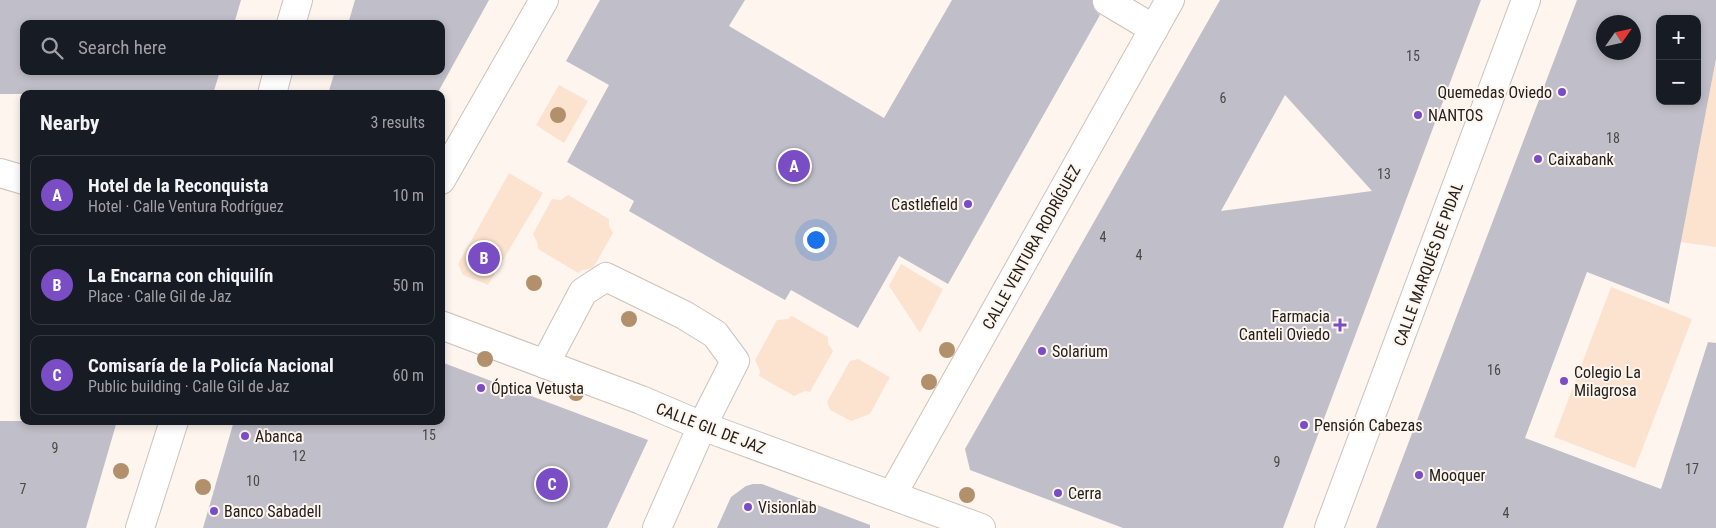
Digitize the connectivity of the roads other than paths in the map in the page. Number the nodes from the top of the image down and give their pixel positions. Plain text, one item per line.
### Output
1 (298, 0) edge
2 (544, 0) edge
3 (1170, 0) edge
4 (1526, 0) edge
5 (1108, 1) edge
6 (292, 20) edge
7 (1154, 29) junction
8 (277, 75) edge
9 (273, 90) edge
10 (0, 173) edge
11 (445, 173) edge
12 (20, 179) edge
13 (445, 326) edge
14 (545, 364) junction
15 (173, 425) edge
16 (702, 426) junction
17 (892, 495) junction
18 (140, 528) edge
19 (657, 528) edge
20 (981, 528) edge
21 (1329, 528) edge

1 - 6 street
2 - 11 street
3 - 7 street, CALLE VENTURA RODRÍGUEZ
4 - 21 street, CALLE MARQUÉS DE PIDAL
5 - 7 street
7 - 17 street, CALLE VENTURA RODRÍGUEZ
8 - 9 street
10 - 12 street
13 - 14 street, CALLE GIL DE JAZ
14 - 16 street, CALLE GIL DE JAZ
14 - 16 street
15 - 18 street
16 - 17 street, CALLE GIL DE JAZ
16 - 19 street
17 - 20 street, CALLE GIL DE JAZ

